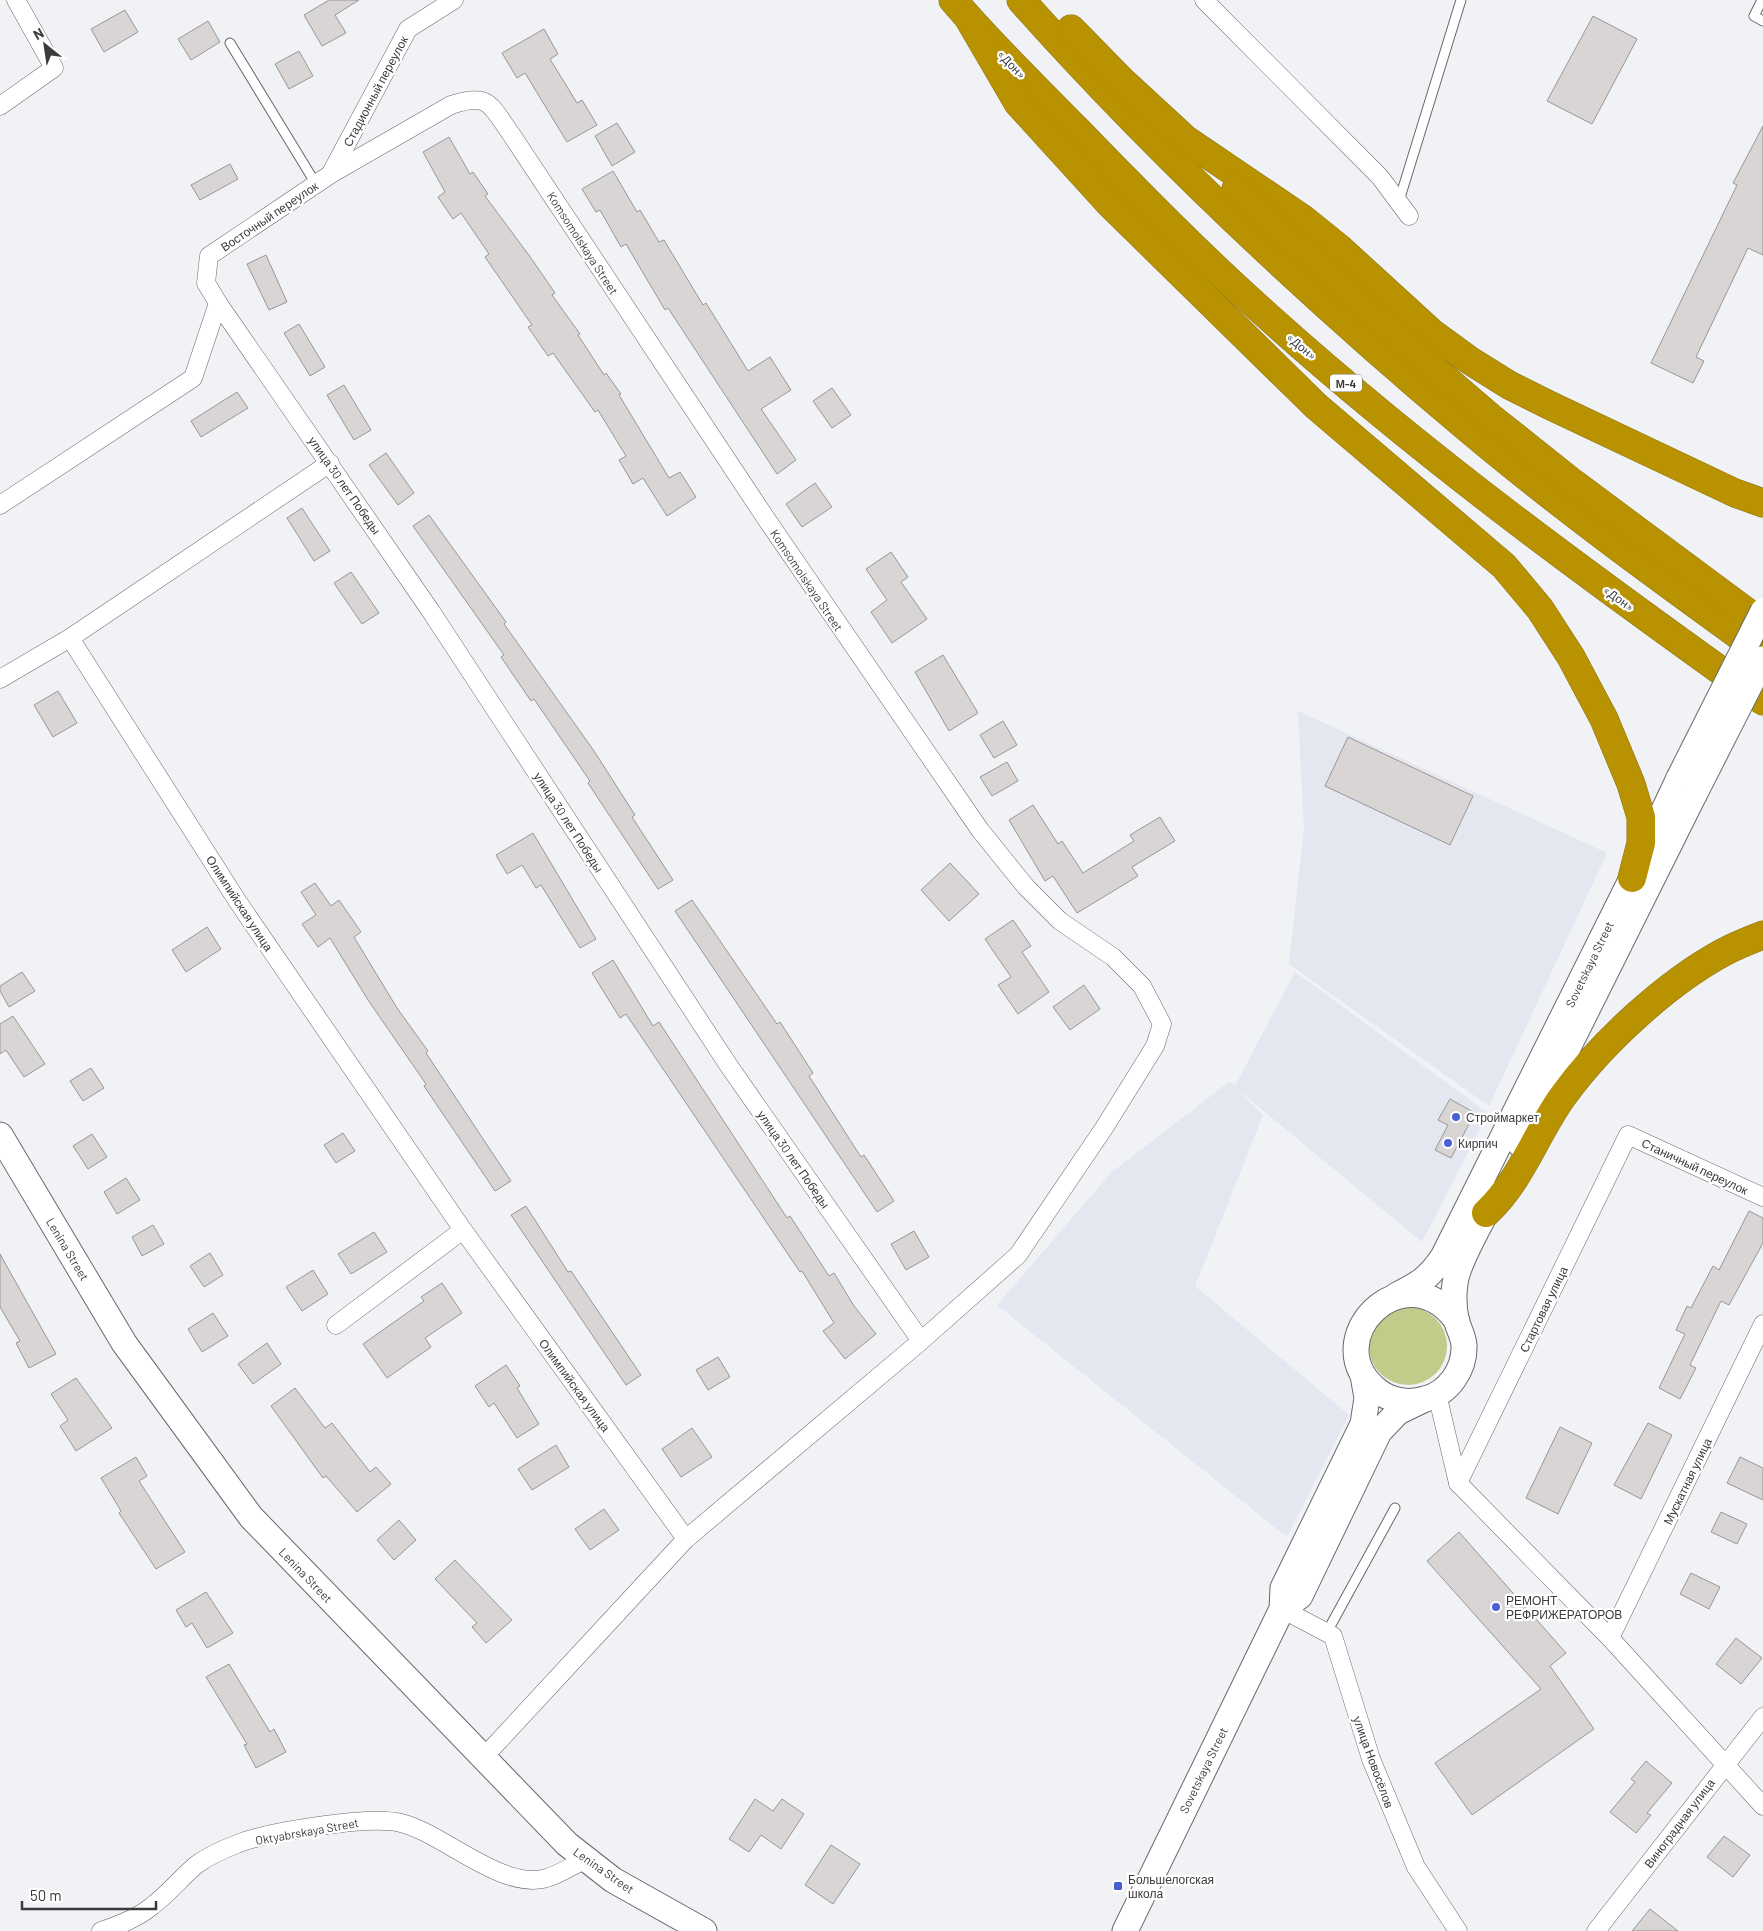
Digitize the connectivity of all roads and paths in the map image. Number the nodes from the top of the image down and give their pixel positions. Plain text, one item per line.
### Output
1 (16, 0) edge
2 (454, 0) edge
3 (1020, 0) edge
4 (1045, 0) edge
5 (1204, 0) edge
6 (1461, 0) edge
7 (1762, 0) edge
8 (961, 10) edge
9 (1763, 22) edge
10 (230, 43) dead end
11 (488, 103) joint
12 (0, 106) edge
13 (1185, 139) junction
14 (331, 174) junction
15 (316, 184) junction
16 (1399, 202) junction
17 (1409, 216) dead end
18 (218, 303) junction
19 (330, 463) junction
20 (1763, 502) edge
21 (0, 505) edge
22 (1763, 612) edge
23 (1763, 624) edge
24 (70, 638) junction
25 (1763, 653) edge
26 (1763, 659) edge
27 (0, 679) edge
28 (1763, 701) edge
29 (1686, 787) junction
30 (1632, 878) junction
31 (1763, 935) edge
32 (0, 1135) edge
33 (1628, 1135) joint
34 (1763, 1197) edge
35 (1486, 1213) junction
36 (464, 1230) junction
37 (1394, 1297) junction
38 (1456, 1321) junction
39 (1763, 1324) edge
40 (336, 1325) dead end
41 (921, 1341) junction
42 (1364, 1375) junction
43 (1431, 1397) junction
44 (1458, 1483) junction
45 (1395, 1508) dead end
46 (686, 1539) junction
47 (1282, 1609) junction
48 (1327, 1632) junction
49 (1610, 1638) junction
50 (1763, 1717) edge
51 (483, 1758) junction
52 (1725, 1763) junction
53 (1763, 1806) edge
54 (584, 1860) junction
55 (101, 1931) edge
56 (704, 1931) edge
57 (1124, 1931) edge
58 (1458, 1931) edge
59 (1596, 1931) edge

1 - 12 street
2 - 14 street, Стадионный переулок
3 - 25 highway
4 - 13 highway
5 - 16 street
6 - 16 lane
7 - 9 lane
8 - 28 highway, «Дон» / М-4
8 - 30 highway
10 - 15 lane
11 - 14 street, Восточный переулок
11 - 41 street, Komsomolskaya Street
13 - 20 highway
13 - 23 highway
14 - 15 street, Восточный переулок
15 - 18 street, Восточный переулок
16 - 17 street
18 - 19 street, улица 30 лет Победы
18 - 21 street
19 - 24 street
19 - 41 street, улица 30 лет Победы
22 - 29 main road, Sovetskaya Street, bridge
24 - 27 street
24 - 36 street, Олимпийская улица
26 - 29 main road, Sovetskaya Street, bridge
29 - 30 main road, Sovetskaya Street
29 - 35 main road, Sovetskaya Street
30 - 37 main road, Sovetskaya Street
31 - 35 highway
32 - 51 main road, Lenina Street
33 - 34 street, Станичный переулок
33 - 44 street, Стартовая улица
35 - 38 main road, Sovetskaya Street
36 - 40 street
36 - 46 street, Олимпийская улица
37 - 38 main road
37 - 42 main road
38 - 43 main road
39 - 49 street, Мускатная улица
41 - 46 street
42 - 43 main road
42 - 47 main road, Sovetskaya Street
43 - 44 street
43 - 47 main road, Sovetskaya Street
44 - 49 street
45 - 48 lane
46 - 51 street
47 - 48 street
47 - 57 main road, Sovetskaya Street
48 - 58 street, улица Новосёлов
49 - 52 street
50 - 52 street, Виноградная улица
51 - 54 main road, Lenina Street
52 - 53 street
52 - 59 street, Виноградная улица
54 - 55 street, Oktyabrskaya Street
54 - 56 main road, Lenina Street

